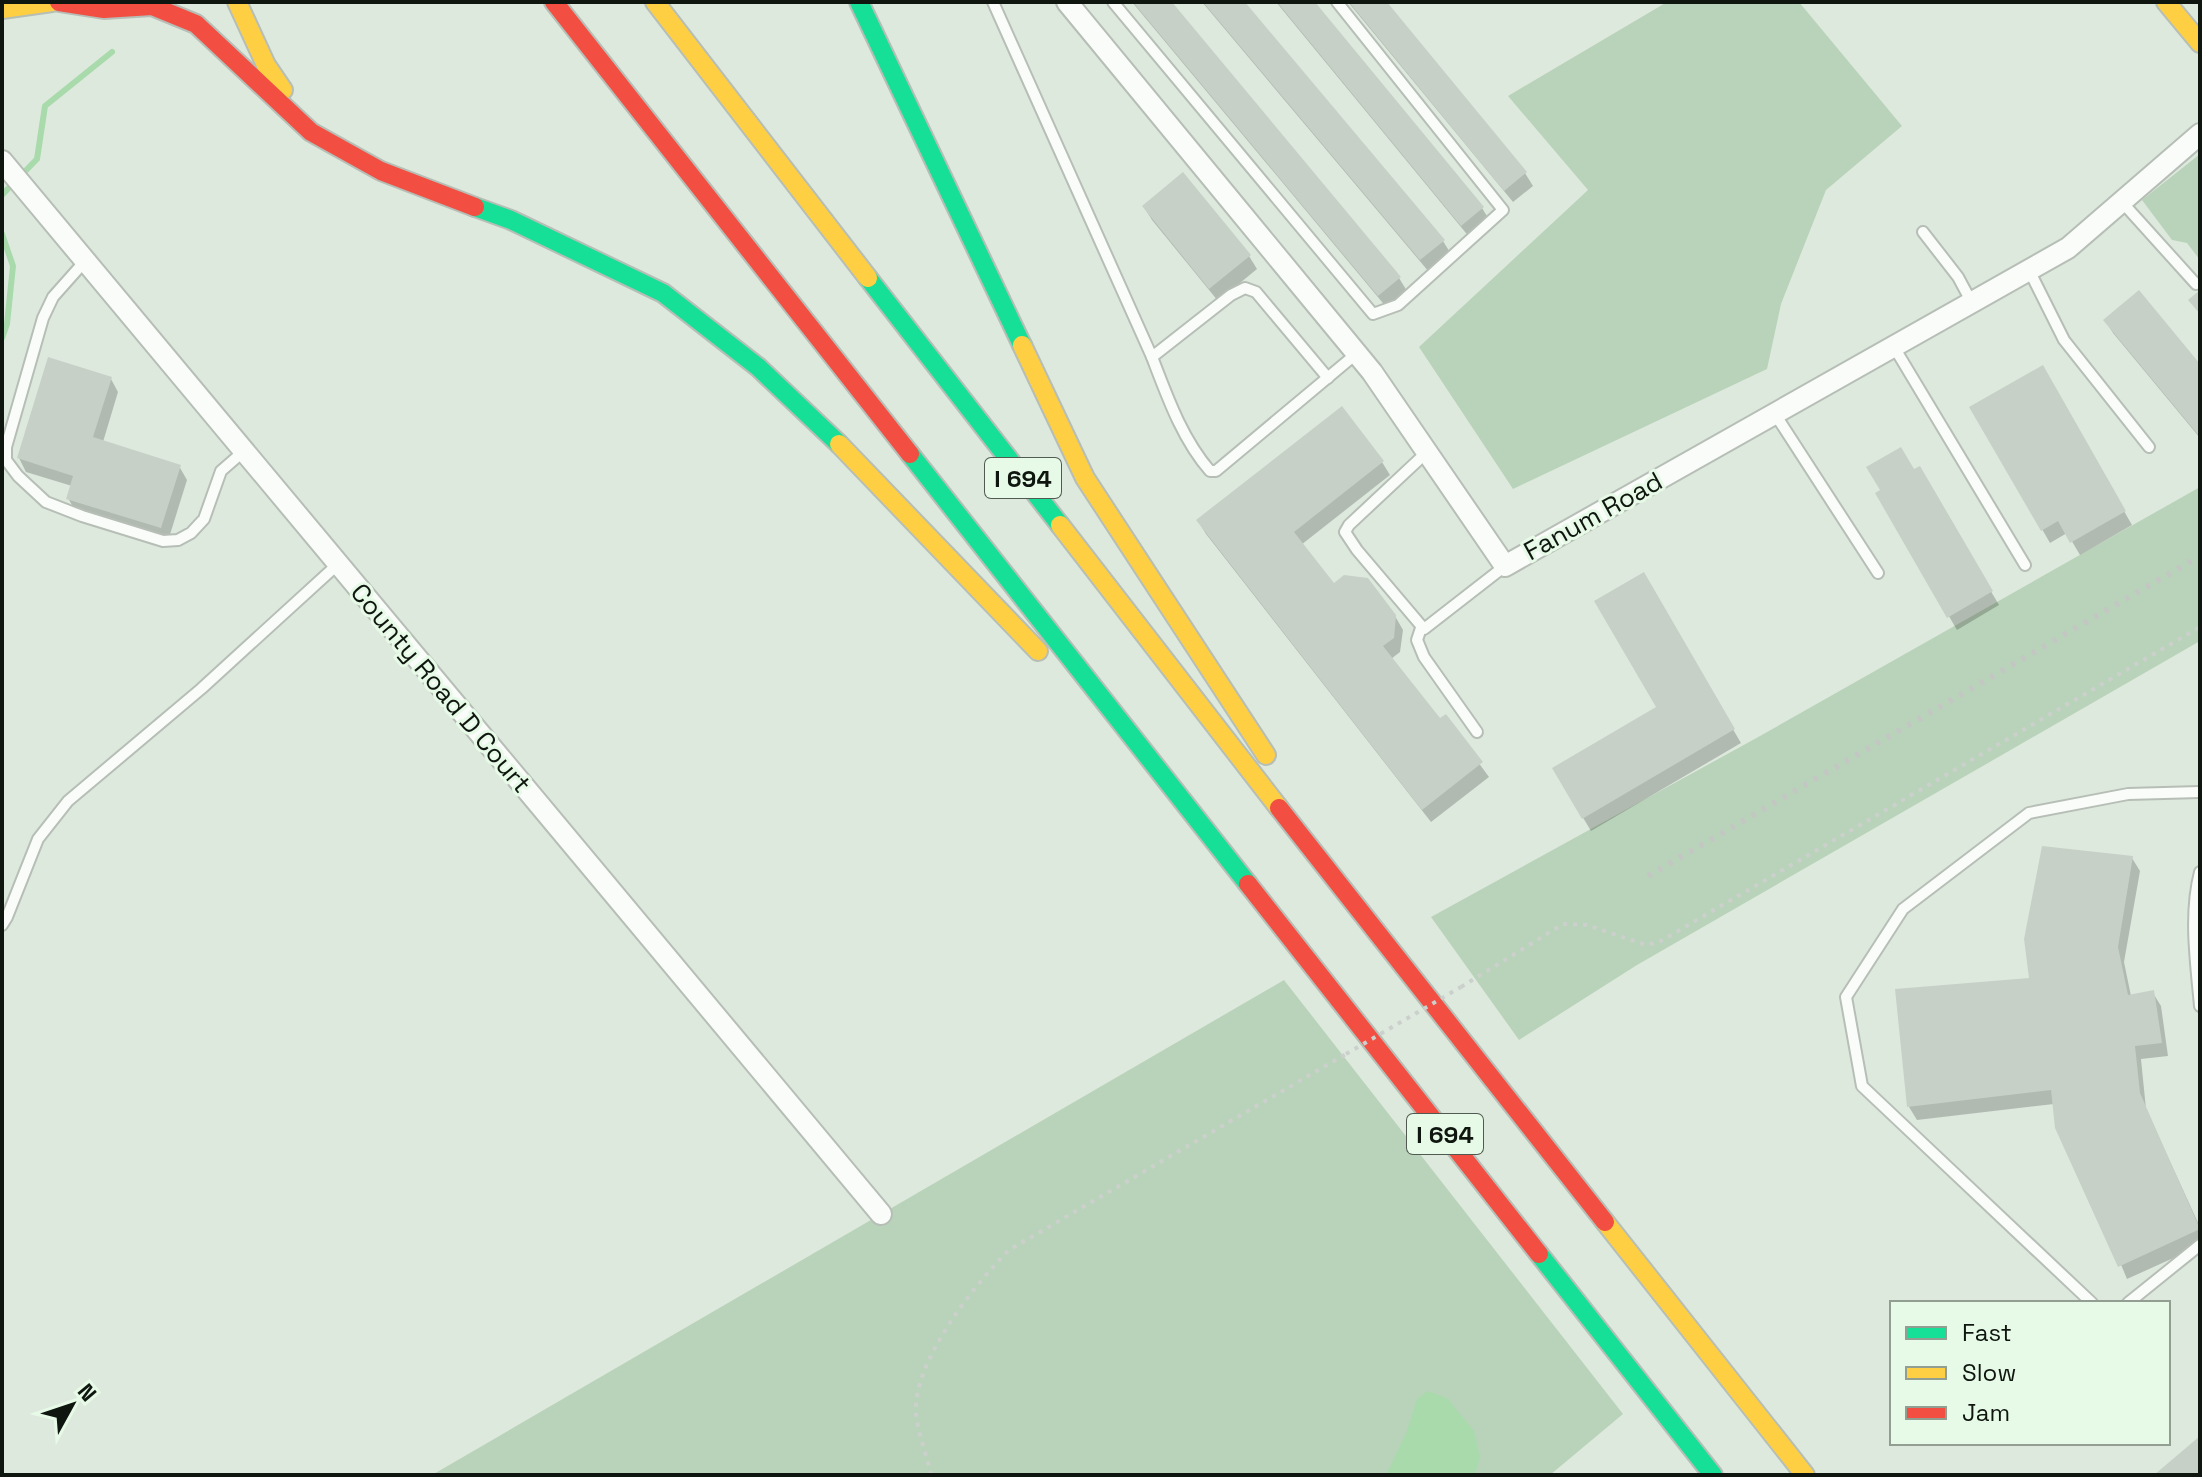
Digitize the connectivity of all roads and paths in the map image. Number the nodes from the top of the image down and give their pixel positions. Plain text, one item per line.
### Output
1 (52, 2) edge
2 (59, 2) edge
3 (237, 2) edge
4 (554, 2) edge
5 (655, 2) edge
6 (859, 2) edge
7 (993, 2) edge
8 (1067, 2) edge
9 (1113, 2) edge
10 (1337, 2) edge
11 (2166, 2) edge
12 (2, 9) edge
13 (2200, 43) edge
14 (311, 132) junction
15 (2200, 134) edge
16 (2, 161) edge
17 (2122, 202) junction
18 (1923, 232) dead end
19 (85, 261) junction
20 (2029, 270) junction
21 (2196, 284) dead end
22 (1972, 303) junction
23 (1894, 347) junction
24 (1356, 354) junction
25 (1152, 357) junction
26 (1328, 378) junction
27 (1775, 414) junction
28 (2149, 447) dead end
29 (244, 451) junction
30 (1427, 452) junction
31 (338, 564) junction
32 (2025, 565) dead end
33 (1505, 566) junction
34 (1878, 573) dead end
35 (2200, 627) edge
36 (1421, 628) junction
37 (1477, 732) dead end
38 (2200, 792) edge
39 (1177, 793) junction
40 (2200, 872) edge
41 (2, 925) edge
42 (1392, 954) junction
43 (2200, 1006) edge
44 (881, 1214) dead end
45 (2200, 1245) edge
46 (2090, 1301) edge
47 (2130, 1301) edge
48 (931, 1475) edge
49 (1713, 1475) edge
50 (1805, 1475) edge

1 - 12 main road
2 - 14 main road
3 - 14 main road
4 - 39 main road, I 694
5 - 42 main road, I 694
6 - 42 main road
7 - 25 lane
8 - 24 street, Fanum Road
9 - 10 lane
11 - 13 main road
14 - 39 main road
15 - 17 street, Fanum Road
16 - 19 street, County Road D Court
17 - 20 street, Fanum Road
17 - 21 lane
18 - 22 lane
19 - 29 street, County Road D Court
19 - 29 lane
20 - 22 street, Fanum Road
20 - 28 lane
22 - 23 street, Fanum Road
23 - 27 street, Fanum Road
23 - 32 lane
24 - 26 lane
24 - 30 street, Fanum Road
25 - 26 lane
25 - 26 lane
27 - 33 street, Fanum Road
27 - 34 lane
29 - 31 street, County Road D Court
30 - 33 street, Fanum Road
30 - 36 lane
31 - 41 lane
31 - 44 street, County Road D Court
33 - 36 lane
35 - 48 path, bridge
36 - 37 lane
38 - 46 lane
39 - 49 main road, I 694
40 - 43 lane
42 - 50 main road, I 694
45 - 47 lane

